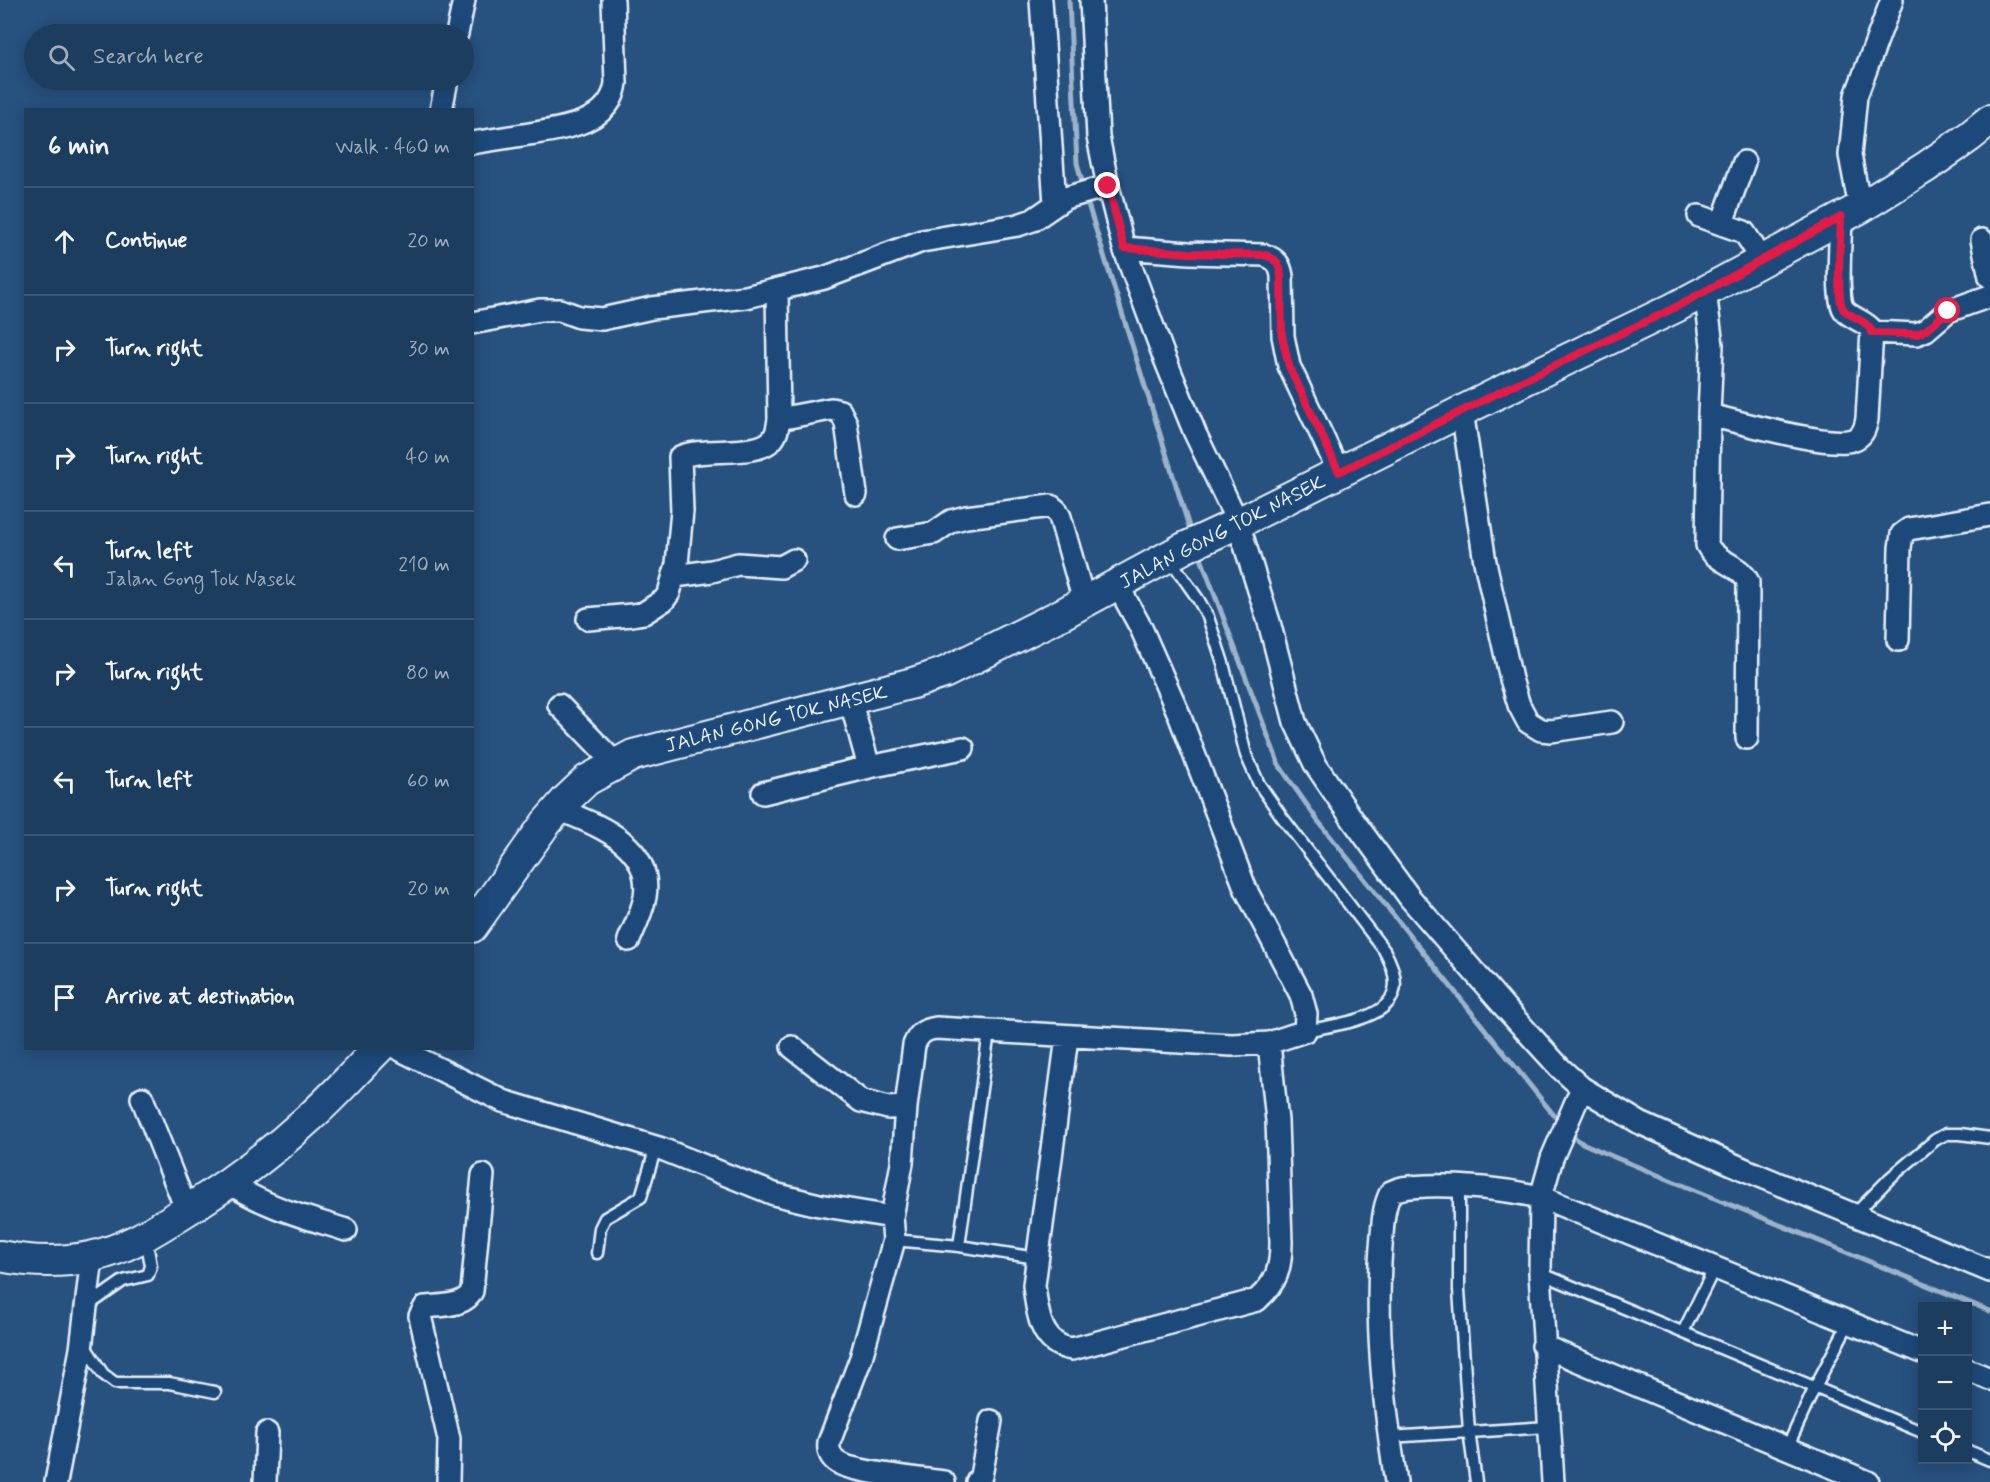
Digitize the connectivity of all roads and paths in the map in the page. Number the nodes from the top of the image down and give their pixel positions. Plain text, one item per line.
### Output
1 (464, 0) edge
2 (613, 0) edge
3 (1041, 0) edge
4 (1091, 0) edge
5 (1892, 0) edge
6 (459, 24) edge
7 (445, 90) edge
8 (441, 108) edge
9 (1990, 120) edge
10 (474, 143) edge
11 (1744, 162) dead end
12 (1105, 187) junction
13 (1060, 201) junction
14 (1850, 213) junction
15 (1698, 216) dead end
16 (1722, 223) junction
17 (1982, 240) dead end
18 (1124, 248) junction
19 (1763, 261) junction
20 (1990, 277) edge
21 (777, 290) junction
22 (1705, 291) junction
23 (1990, 296) edge
24 (474, 323) edge
25 (1872, 333) junction
26 (1462, 411) junction
27 (1709, 415) junction
28 (779, 418) junction
29 (1339, 472) junction
30 (856, 494) dead end
31 (1990, 515) edge
32 (1233, 525) junction
33 (897, 538) dead end
34 (1176, 552) junction
35 (794, 560) dead end
36 (675, 576) junction
37 (1117, 584) junction
38 (1084, 601) junction
39 (588, 619) dead end
40 (1898, 640) dead end
41 (850, 699) junction
42 (559, 705) dead end
43 (1612, 722) dead end
44 (1747, 738) dead end
45 (963, 748) dead end
46 (615, 763) junction
47 (868, 767) junction
48 (763, 793) dead end
49 (558, 809) junction
50 (474, 924) edge
51 (629, 940) dead end
52 (1305, 1031) junction
53 (989, 1032) junction
54 (1067, 1037) junction
55 (1269, 1043) junction
56 (792, 1047) dead end
57 (377, 1050) edge
58 (401, 1050) edge
59 (1579, 1095) junction
60 (142, 1098) dead end
61 (906, 1107) junction
62 (1990, 1138) edge
63 (656, 1147) junction
64 (483, 1175) dead end
65 (228, 1182) junction
66 (1459, 1186) junction
67 (1541, 1197) junction
68 (187, 1211) junction
69 (1854, 1215) junction
70 (892, 1217) junction
71 (346, 1230) dead end
72 (146, 1237) junction
73 (894, 1240) junction
74 (959, 1246) junction
75 (597, 1252) dead end
76 (0, 1256) edge
77 (92, 1257) junction
78 (1037, 1258) junction
79 (1714, 1267) junction
80 (1990, 1271) edge
81 (1540, 1273) junction
82 (86, 1307) junction
83 (1849, 1322) junction
84 (1683, 1332) junction
85 (82, 1340) junction
86 (1543, 1346) junction
87 (1918, 1350) edge
88 (1972, 1372) edge
89 (1990, 1379) edge
90 (1815, 1387) junction
91 (215, 1392) dead end
92 (991, 1421) dead end
93 (1548, 1427) junction
94 (1918, 1430) edge
95 (1469, 1431) junction
96 (267, 1433) dead end
97 (1389, 1437) junction
98 (1787, 1448) junction
99 (1972, 1453) edge
100 (1990, 1460) edge
101 (56, 1482) edge
102 (266, 1482) edge
103 (448, 1482) edge
104 (944, 1482) edge
105 (977, 1482) edge
106 (1396, 1482) edge
107 (1476, 1482) edge
108 (1553, 1482) edge
109 (1868, 1482) edge

1 - 6 street
2 - 10 street
3 - 13 street
4 - 12 street
5 - 14 street
7 - 8 street
9 - 14 main road, JALAN GONG TOK NASEK
11 - 16 street
12 - 13 street
12 - 18 street
13 - 21 street
14 - 19 main road, JALAN GONG TOK NASEK
14 - 25 street
15 - 16 street
16 - 19 street
17 - 20 street
18 - 29 street
18 - 32 street
19 - 22 main road, JALAN GONG TOK NASEK
21 - 24 street
21 - 28 street
22 - 26 main road, JALAN GONG TOK NASEK
22 - 27 street
23 - 25 street
25 - 27 street
26 - 29 main road, JALAN GONG TOK NASEK
26 - 43 street
27 - 44 street
28 - 30 street
28 - 36 street
29 - 32 main road, JALAN GONG TOK NASEK
31 - 40 street
32 - 34 main road, JALAN GONG TOK NASEK
32 - 59 street
33 - 38 street
34 - 37 main road, JALAN GONG TOK NASEK
34 - 52 lane
35 - 36 street
36 - 39 street
37 - 38 main road, JALAN GONG TOK NASEK
37 - 52 street
38 - 41 main road, JALAN GONG TOK NASEK
41 - 46 main road, JALAN GONG TOK NASEK
41 - 47 street
42 - 46 street
45 - 47 street
46 - 49 main road, JALAN GONG TOK NASEK
47 - 48 street
49 - 50 main road, JALAN GONG TOK NASEK
49 - 51 street
52 - 55 street
53 - 54 street
53 - 61 street
53 - 74 lane
54 - 55 street
54 - 78 street
55 - 78 street
56 - 61 street
57 - 65 main road
58 - 63 street
59 - 67 street
59 - 69 street
60 - 68 street
61 - 70 street
62 - 69 lane
63 - 70 street
63 - 75 lane
64 - 103 street
65 - 68 main road
65 - 71 street
66 - 67 street
66 - 95 lane
66 - 97 street
67 - 79 street
67 - 81 street
68 - 72 main road
69 - 80 street
70 - 73 street
72 - 77 main road
72 - 82 lane
73 - 74 lane
73 - 104 street
74 - 78 lane
76 - 77 main road
77 - 82 street
79 - 83 street
79 - 84 lane
81 - 84 lane
81 - 86 street
82 - 85 street
83 - 87 street
83 - 90 lane
84 - 90 lane
85 - 91 lane
85 - 101 street
86 - 93 street
86 - 98 street
88 - 89 street
90 - 94 lane
90 - 98 lane
92 - 105 street
93 - 95 lane
93 - 108 street
95 - 97 lane
95 - 107 lane
96 - 102 street
97 - 106 street
98 - 109 street
99 - 100 lane

